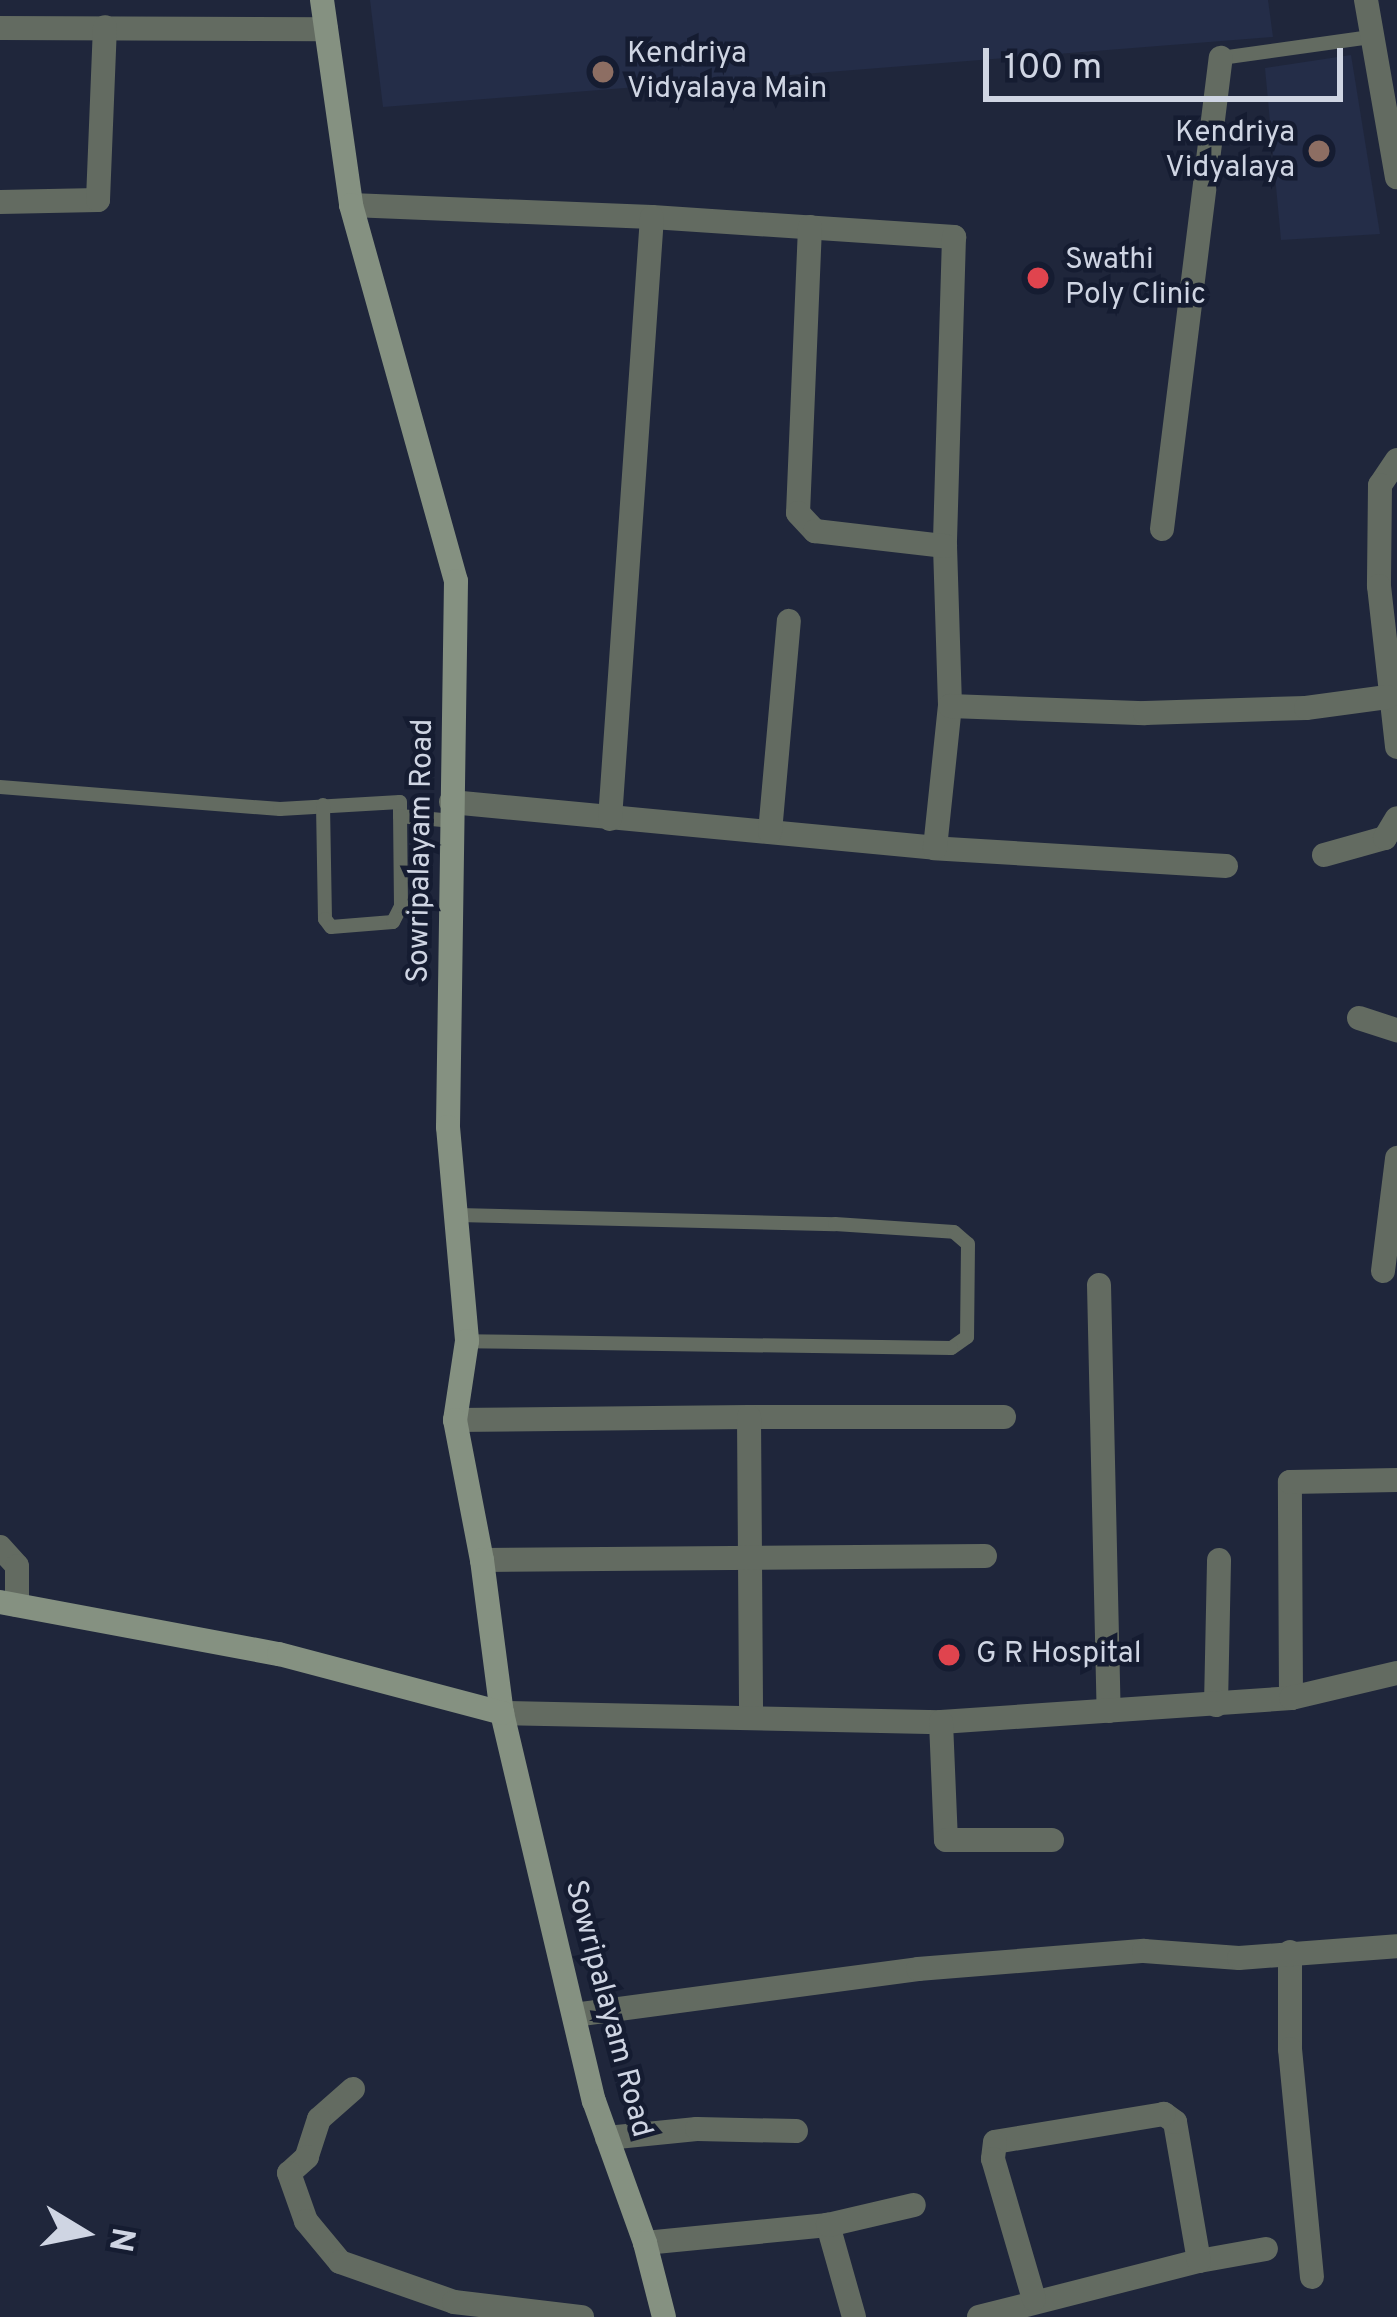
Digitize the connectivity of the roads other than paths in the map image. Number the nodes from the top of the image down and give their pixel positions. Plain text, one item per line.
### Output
1 (322, 0) edge
2 (1366, 0) edge
3 (105, 26) junction
4 (0, 28) edge
5 (326, 29) junction
6 (1397, 32) edge
7 (1371, 37) junction
8 (1220, 58) joint
9 (1397, 177) edge
10 (0, 202) edge
11 (351, 205) junction
12 (652, 217) junction
13 (810, 227) junction
14 (1397, 460) edge
15 (1162, 529) dead end
16 (946, 546) junction
17 (789, 621) dead end
18 (1387, 697) junction
19 (950, 706) junction
20 (1397, 747) edge
21 (0, 787) edge
22 (323, 805) junction
23 (452, 811) junction
24 (400, 816) junction
25 (1397, 818) edge
26 (610, 820) junction
27 (770, 832) junction
28 (935, 848) junction
29 (1324, 855) dead end
30 (1226, 866) dead end
31 (1359, 1018) dead end
32 (1397, 1030) edge
33 (1397, 1158) edge
34 (458, 1215) junction
35 (1383, 1271) dead end
36 (1099, 1285) dead end
37 (466, 1342) junction
38 (748, 1417) junction
39 (1004, 1418) dead end
40 (455, 1420) junction
41 (1397, 1480) edge
42 (0, 1547) edge
43 (985, 1556) dead end
44 (750, 1557) junction
45 (482, 1560) junction
46 (1219, 1560) dead end
47 (9, 1604) edge
48 (1397, 1672) edge
49 (1292, 1698) junction
50 (1216, 1705) junction
51 (1108, 1711) junction
52 (502, 1713) junction
53 (751, 1714) junction
54 (941, 1722) junction
55 (1052, 1840) dead end
56 (1397, 1946) edge
57 (1290, 1952) junction
58 (574, 2015) junction
59 (353, 2089) dead end
60 (796, 2131) dead end
61 (607, 2138) junction
62 (914, 2205) dead end
63 (828, 2224) junction
64 (645, 2243) junction
65 (1267, 2248) dead end
66 (1199, 2261) junction
67 (1312, 2277) dead end
68 (1034, 2299) junction
69 (582, 2317) edge
70 (664, 2317) edge
71 (854, 2317) edge
72 (979, 2317) edge

1 - 5 street, Sowripalayam Road
2 - 7 street
3 - 4 street
3 - 5 street
3 - 10 street
5 - 11 street, Sowripalayam Road
6 - 7 street
7 - 8 lane
7 - 9 street
8 - 15 street
11 - 12 street
11 - 23 street, Sowripalayam Road
12 - 13 street
12 - 26 street
13 - 16 street
13 - 16 street
14 - 18 street
16 - 19 street
17 - 27 street
18 - 19 street
18 - 20 street
19 - 28 street
21 - 22 lane
22 - 24 lane
22 - 24 lane
23 - 24 lane
23 - 26 street
23 - 34 street, Sowripalayam Road
25 - 29 street
26 - 27 street
27 - 28 street
28 - 30 street
31 - 32 street
33 - 35 street
34 - 37 street, Sowripalayam Road
34 - 37 lane
36 - 51 street
37 - 40 street, Sowripalayam Road
38 - 39 street
38 - 40 street
38 - 44 street
40 - 45 street, Sowripalayam Road
41 - 49 street
42 - 47 street
43 - 44 street
44 - 45 street
44 - 53 street
45 - 52 street, Sowripalayam Road
46 - 50 street
47 - 52 street
48 - 49 street
49 - 50 street
50 - 51 street
51 - 54 street
52 - 53 street
52 - 58 street, Sowripalayam Road
53 - 54 street
54 - 55 street
56 - 57 street
57 - 58 street
57 - 67 street
58 - 61 street, Sowripalayam Road
59 - 69 street
60 - 61 street
61 - 64 street, Sowripalayam Road
62 - 63 street
63 - 64 street
63 - 71 street
64 - 70 street, Sowripalayam Road
65 - 66 street
66 - 68 street
66 - 68 street
68 - 72 street

